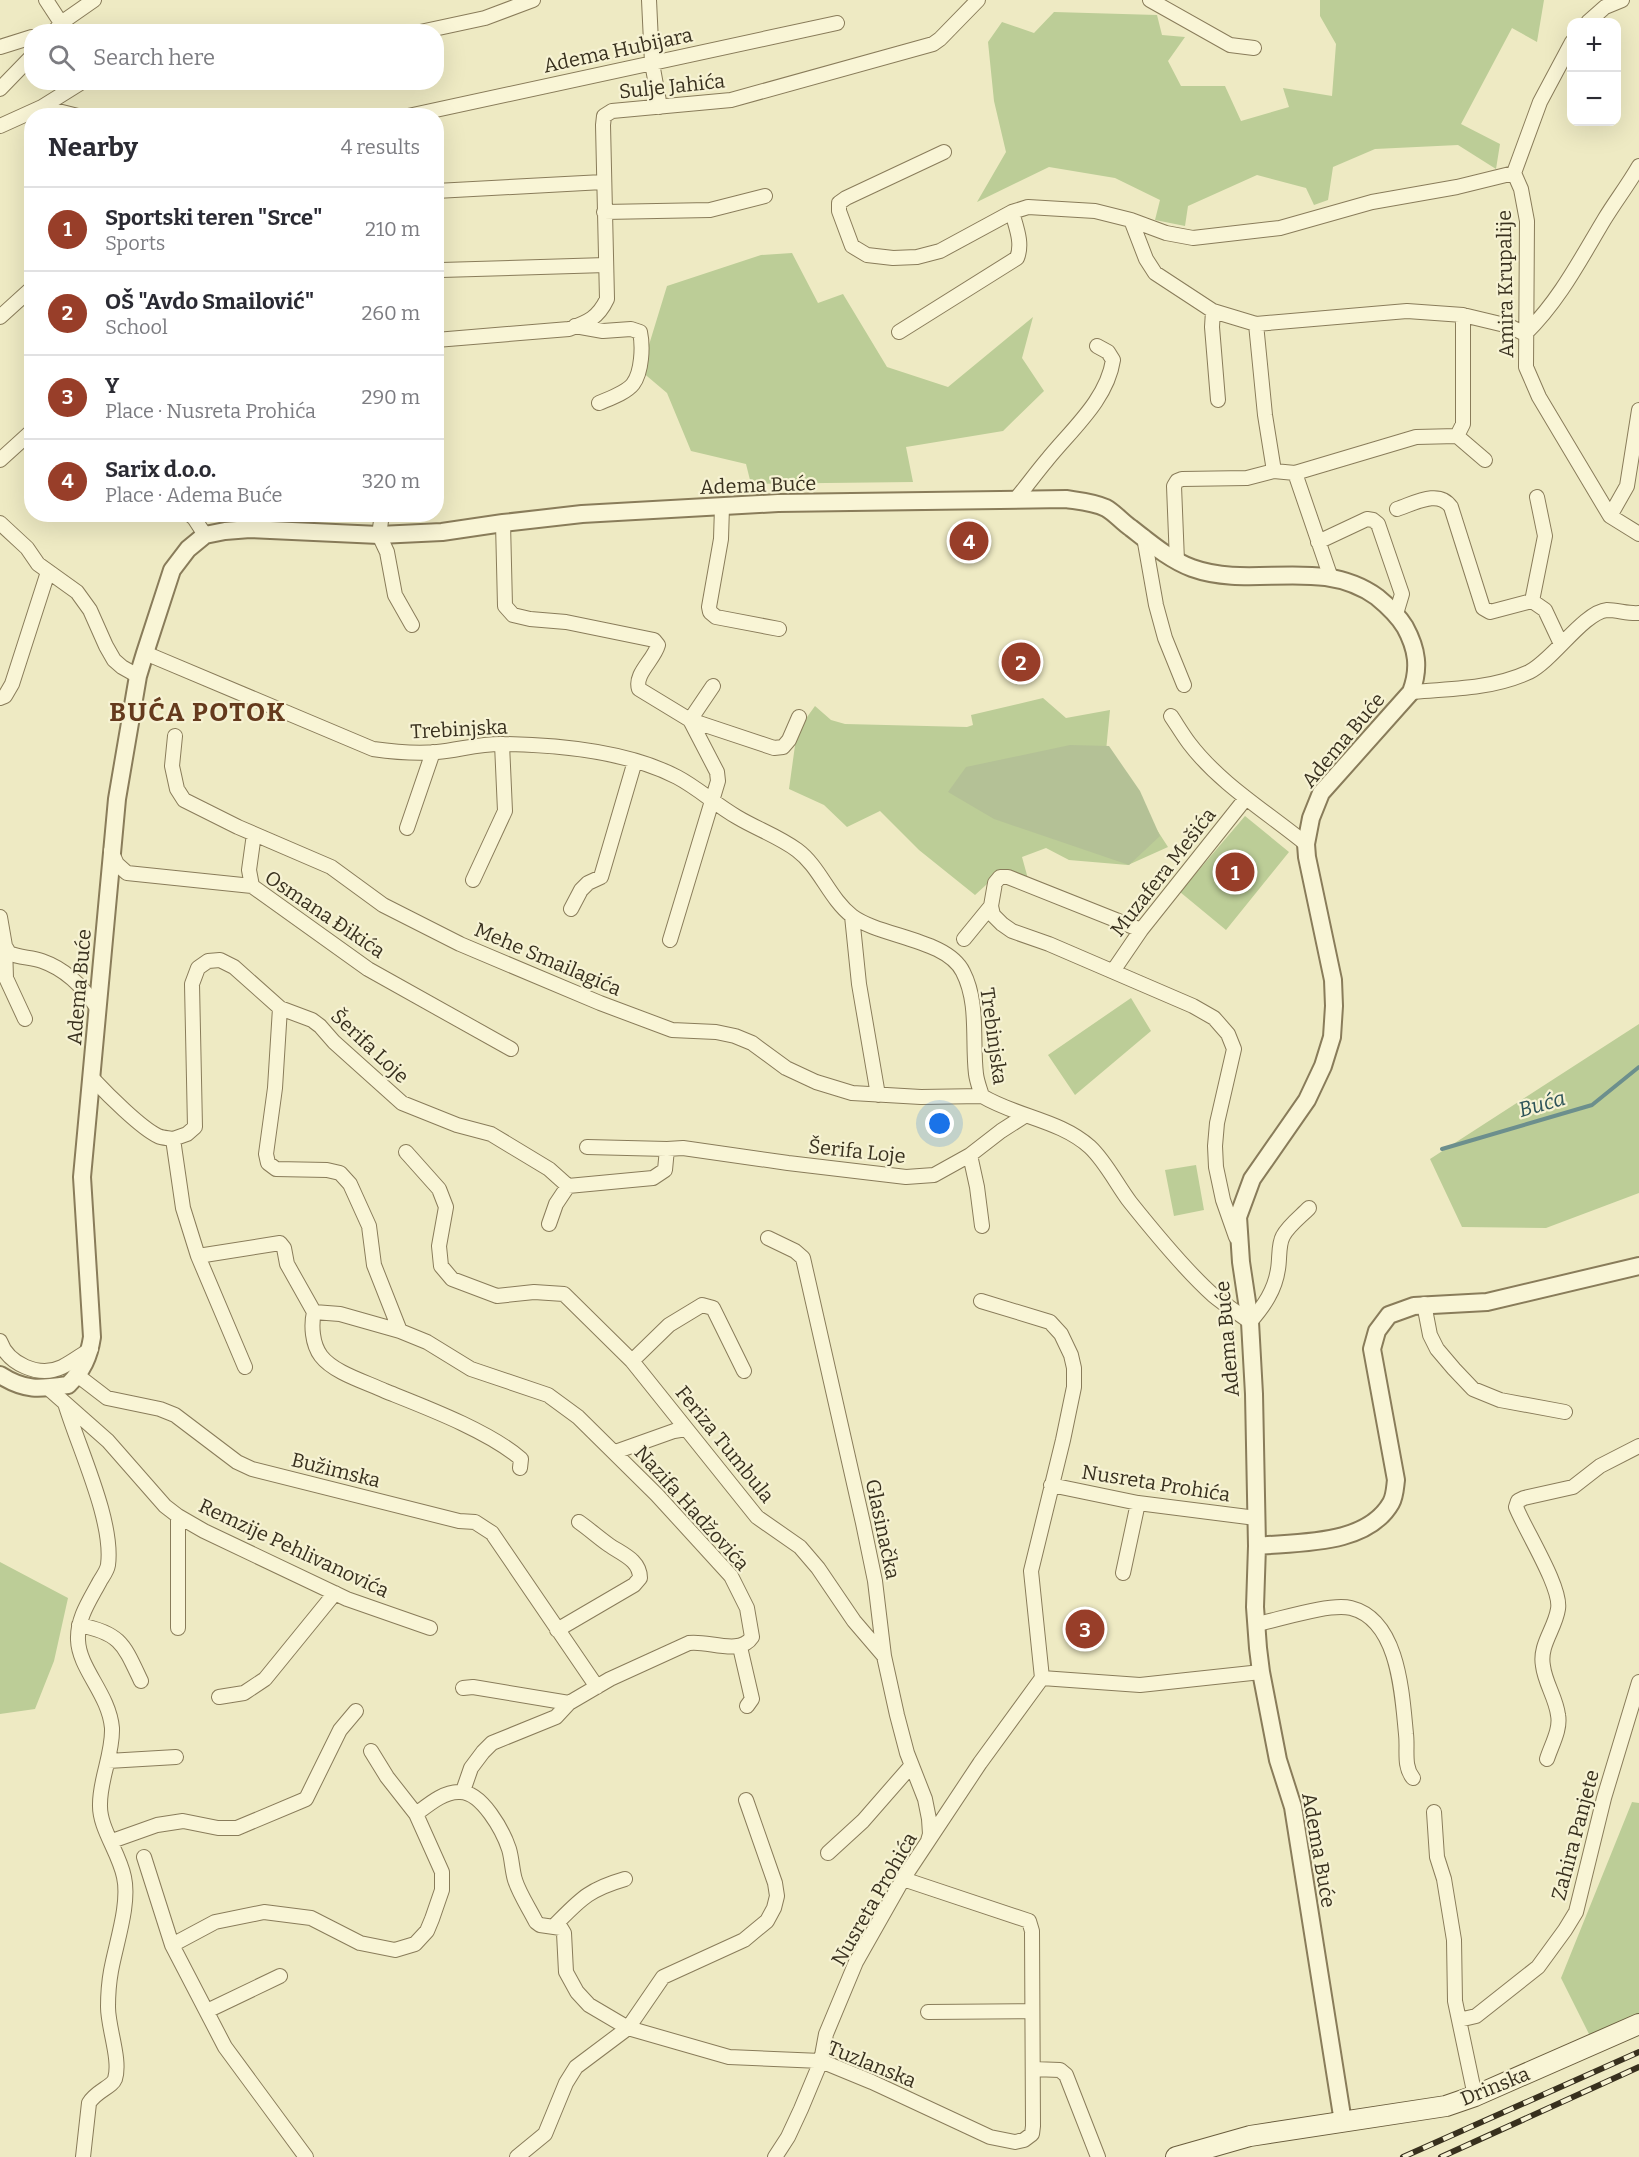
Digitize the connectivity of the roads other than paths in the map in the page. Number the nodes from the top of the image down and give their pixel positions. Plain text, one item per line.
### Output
1 (46, 0) edge
2 (94, 0) edge
3 (533, 0) edge
4 (649, 0) edge
5 (978, 0) edge
6 (1150, 0) edge
7 (1622, 0) edge
8 (1593, 18) edge
9 (837, 23) dead end
10 (53, 24) edge
11 (62, 24) edge
12 (444, 27) edge
13 (24, 39) edge
14 (1, 46) edge
15 (1254, 48) dead end
16 (1567, 51) edge
17 (652, 63) junction
18 (24, 64) edge
19 (0, 89) edge
20 (69, 90) edge
21 (42, 107) joint
22 (660, 107) junction
23 (46, 108) edge
24 (444, 108) edge
25 (24, 115) edge
26 (0, 126) edge
27 (944, 153) dead end
28 (1639, 166) edge
29 (1514, 173) junction
30 (603, 182) junction
31 (444, 191) edge
32 (765, 196) dead end
33 (604, 212) junction
34 (1012, 212) junction
35 (1131, 220) junction
36 (606, 265) junction
37 (444, 270) edge
38 (24, 295) edge
39 (1213, 311) junction
40 (1462, 315) junction
41 (0, 317) edge
42 (1256, 324) junction
43 (575, 326) junction
44 (899, 332) dead end
45 (1525, 334) junction
46 (444, 338) edge
47 (1098, 346) dead end
48 (1218, 400) dead end
49 (599, 403) dead end
50 (1639, 410) edge
51 (1457, 436) junction
52 (24, 438) edge
53 (0, 460) edge
54 (1485, 460) dead end
55 (1274, 471) junction
56 (1295, 473) junction
57 (1537, 497) dead end
58 (1015, 500) junction
59 (722, 507) junction
60 (1397, 508) dead end
61 (1610, 516) junction
62 (197, 522) edge
63 (381, 522) edge
64 (503, 523) junction
65 (0, 524) edge
66 (1639, 534) edge
67 (205, 535) junction
68 (379, 535) junction
69 (1144, 537) junction
70 (1318, 542) junction
71 (1177, 561) junction
72 (48, 572) junction
73 (1331, 578) junction
74 (1532, 601) junction
75 (1639, 613) edge
76 (1396, 614) junction
77 (412, 624) dead end
78 (778, 629) dead end
79 (1561, 644) junction
80 (145, 653) junction
81 (138, 676) junction
82 (1185, 685) dead end
83 (713, 686) dead end
84 (1411, 692) junction
85 (0, 698) edge
86 (1171, 716) dead end
87 (799, 717) dead end
88 (690, 720) junction
89 (175, 736) dead end
90 (502, 744) junction
91 (433, 752) junction
92 (635, 761) junction
93 (1246, 798) junction
94 (711, 800) junction
95 (407, 828) dead end
96 (254, 834) junction
97 (1306, 844) junction
98 (111, 851) junction
99 (473, 880) dead end
100 (252, 886) junction
101 (991, 906) junction
102 (571, 909) dead end
103 (852, 916) junction
104 (0, 917) edge
105 (1141, 930) junction
106 (964, 939) dead end
107 (670, 940) dead end
108 (4, 946) junction
109 (1113, 971) junction
110 (97, 1008) junction
111 (280, 1008) junction
112 (26, 1019) dead end
113 (512, 1049) dead end
114 (93, 1079) junction
115 (878, 1095) junction
116 (982, 1096) junction
117 (1026, 1116) junction
118 (173, 1139) junction
119 (587, 1147) dead end
120 (667, 1149) junction
121 (406, 1152) dead end
122 (970, 1155) junction
123 (568, 1186) junction
124 (1309, 1209) dead end
125 (549, 1224) dead end
126 (982, 1226) dead end
127 (768, 1238) dead end
128 (1240, 1250) junction
129 (198, 1256) junction
130 (1639, 1266) edge
131 (981, 1301) dead end
132 (1424, 1304) junction
133 (314, 1312) junction
134 (1250, 1322) junction
135 (400, 1331) junction
136 (0, 1341) edge
137 (90, 1349) junction
138 (632, 1361) junction
139 (244, 1367) dead end
140 (744, 1371) dead end
141 (0, 1375) edge
142 (77, 1375) junction
143 (48, 1388) junction
144 (65, 1403) junction
145 (1564, 1412) dead end
146 (686, 1429) junction
147 (1639, 1446) edge
148 (615, 1452) junction
149 (520, 1468) dead end
150 (1051, 1485) junction
151 (1138, 1503) junction
152 (178, 1516) junction
153 (1256, 1518) junction
154 (579, 1522) dead end
155 (1257, 1546) junction
156 (1123, 1573) dead end
157 (335, 1593) junction
158 (1257, 1624) junction
159 (79, 1625) junction
160 (178, 1628) dead end
161 (430, 1628) dead end
162 (557, 1630) junction
163 (740, 1647) junction
164 (884, 1656) junction
165 (1260, 1672) junction
166 (1042, 1678) junction
167 (141, 1681) dead end
168 (1639, 1682) edge
169 (597, 1687) junction
170 (463, 1688) dead end
171 (219, 1697) dead end
172 (569, 1703) junction
173 (747, 1706) dead end
174 (356, 1711) dead end
175 (371, 1750) dead end
176 (176, 1757) dead end
177 (1547, 1759) dead end
178 (108, 1761) junction
179 (911, 1766) junction
180 (1413, 1778) dead end
181 (463, 1791) junction
182 (746, 1800) dead end
183 (1434, 1812) dead end
184 (416, 1814) junction
185 (112, 1842) junction
186 (927, 1846) junction
187 (828, 1852) dead end
188 (144, 1857) dead end
189 (625, 1879) dead end
190 (903, 1879) junction
191 (553, 1927) junction
192 (172, 1945) junction
193 (280, 1976) dead end
194 (207, 2011) junction
195 (1032, 2011) junction
196 (928, 2012) dead end
197 (1459, 2020) junction
198 (1639, 2024) edge
199 (627, 2028) junction
200 (821, 2061) junction
201 (1033, 2069) junction
202 (1475, 2096) junction
203 (1343, 2122) junction
204 (83, 2157) edge
205 (306, 2157) edge
206 (516, 2157) edge
207 (775, 2157) edge
208 (1098, 2157) edge
209 (1176, 2157) edge

1 - 10 street
2 - 11 street
3 - 12 street
4 - 17 street
5 - 22 street, Sulje Jahića
6 - 15 street
7 - 8 street
9 - 17 street, Adema Hubijara
13 - 14 street
16 - 29 street
17 - 22 street
17 - 24 street, Adema Hubijara
18 - 19 street
20 - 21 street
21 - 23 street
22 - 30 street, Sulje Jahića
25 - 26 street
27 - 34 street
28 - 45 street
29 - 35 street
29 - 45 street, Amira Krupalije
30 - 31 street
30 - 33 street, Sulje Jahića
32 - 33 street
33 - 36 street, Sulje Jahića
34 - 35 street
34 - 44 street
35 - 39 street
36 - 37 street
36 - 43 street, Sulje Jahića
38 - 41 street
39 - 42 street
39 - 48 street
40 - 42 street
40 - 45 street
40 - 51 street
42 - 55 street
43 - 46 street, Sulje Jahića
43 - 49 street
45 - 61 street, Amira Krupalije
47 - 58 street
50 - 61 street
51 - 54 street
51 - 56 street
52 - 53 street
55 - 56 street
55 - 71 street
56 - 70 street
57 - 74 street
58 - 59 street, Adema Buće
58 - 69 street, Adema Buće
59 - 64 street, Adema Buće
59 - 78 street
60 - 74 street
61 - 66 street, Amira Krupalije
62 - 67 street
63 - 68 street
64 - 68 street, Adema Buće
64 - 88 street
65 - 72 street
67 - 68 street, Adema Buće
67 - 80 street, Adema Buće
68 - 77 street
69 - 71 street, Adema Buće
69 - 82 street
70 - 73 street
70 - 76 street
71 - 73 street, Adema Buće
72 - 81 street
72 - 85 street
73 - 76 street, Adema Buće
74 - 79 street
75 - 79 street
76 - 84 street, Adema Buće
79 - 84 street
80 - 81 street, Adema Buće
80 - 91 street, Trebinjska
81 - 98 street, Adema Buće
83 - 88 street
84 - 97 street, Adema Buće
86 - 93 street
87 - 88 street
88 - 94 street
89 - 96 street, Mehe Smailagića
90 - 91 street, Trebinjska
90 - 92 street, Trebinjska
90 - 99 street
91 - 95 street
92 - 94 street, Trebinjska
92 - 102 street
93 - 97 street
93 - 105 street, Muzafera Mešića
94 - 103 street, Trebinjska
94 - 107 street
96 - 100 street
96 - 115 street, Mehe Smailagića
97 - 128 street, Adema Buće
98 - 100 street, Osmana Đikića
98 - 110 street, Adema Buće
100 - 113 street, Osmana Đikića
101 - 105 street
101 - 106 street
101 - 109 street
103 - 115 street
103 - 116 street, Trebinjska
104 - 108 street
105 - 109 street, Muzafera Mešića
108 - 110 street
108 - 112 street
109 - 128 street
110 - 114 street, Adema Buće
111 - 118 street, Šerifa Loje
111 - 123 street, Šerifa Loje
111 - 135 street
114 - 118 street
114 - 137 street, Adema Buće
115 - 116 street, Mehe Smailagića
116 - 117 street, Trebinjska
117 - 122 street, Šerifa Loje
117 - 134 street, Trebinjska
118 - 129 street
119 - 120 street, Šerifa Loje
120 - 122 street, Šerifa Loje
120 - 123 street
121 - 138 street, Feriza Tumbula
122 - 126 street
123 - 125 street
124 - 134 street
127 - 164 street, Glasinačka
128 - 134 street, Adema Buće
129 - 133 street
129 - 139 street
130 - 132 street
131 - 150 street, Nusreta Prohića
132 - 145 street
132 - 155 street
133 - 135 street, Nazifa Hadžovića
133 - 149 street
134 - 153 street, Adema Buće
135 - 148 street, Nazifa Hadžovića
136 - 137 street
137 - 142 street, Adema Buće
138 - 140 street
138 - 146 street, Feriza Tumbula
141 - 143 street
142 - 143 street
142 - 162 street, Bužimska
143 - 144 street, Remzije Pehlivanovića
144 - 152 street, Remzije Pehlivanovića
144 - 159 street
146 - 148 street
146 - 164 street, Feriza Tumbula
147 - 177 street
148 - 163 street, Nazifa Hadžovića
150 - 151 street, Nusreta Prohića
150 - 166 street, Nusreta Prohića
151 - 153 street, Nusreta Prohića
151 - 156 street
152 - 157 street, Remzije Pehlivanovića
152 - 160 street
153 - 155 street, Adema Buće
154 - 162 street
155 - 158 street, Adema Buće
157 - 161 street, Remzije Pehlivanovića
157 - 171 street
158 - 165 street, Adema Buće
158 - 180 street
159 - 167 street
159 - 178 street
162 - 169 street, Bužimska
163 - 169 street
163 - 173 street
164 - 179 street, Glasinačka
165 - 166 street
165 - 203 street, Adema Buće
166 - 186 street, Nusreta Prohića
168 - 197 street, Zahira Panjete
169 - 172 street
170 - 172 street
172 - 181 street
174 - 185 street
175 - 184 street
176 - 178 street
178 - 185 street
179 - 186 street, Glasinačka
179 - 187 street
181 - 184 street
181 - 191 street, Tuzlanska
182 - 199 street
183 - 197 street
184 - 192 street
185 - 204 street
186 - 190 street, Nusreta Prohića
188 - 192 street
189 - 191 street
190 - 195 street, Tuzlanska
190 - 200 street, Nusreta Prohića
191 - 199 street, Tuzlanska
192 - 194 street
193 - 194 street
194 - 205 street
195 - 196 street
195 - 201 street, Tuzlanska
197 - 202 street
198 - 202 main road, Drinska
199 - 200 street, Tuzlanska
199 - 206 street
200 - 201 street, Tuzlanska
200 - 207 street, Nusreta Prohića
201 - 208 street
202 - 203 main road, Drinska
203 - 209 main road, Drinska

